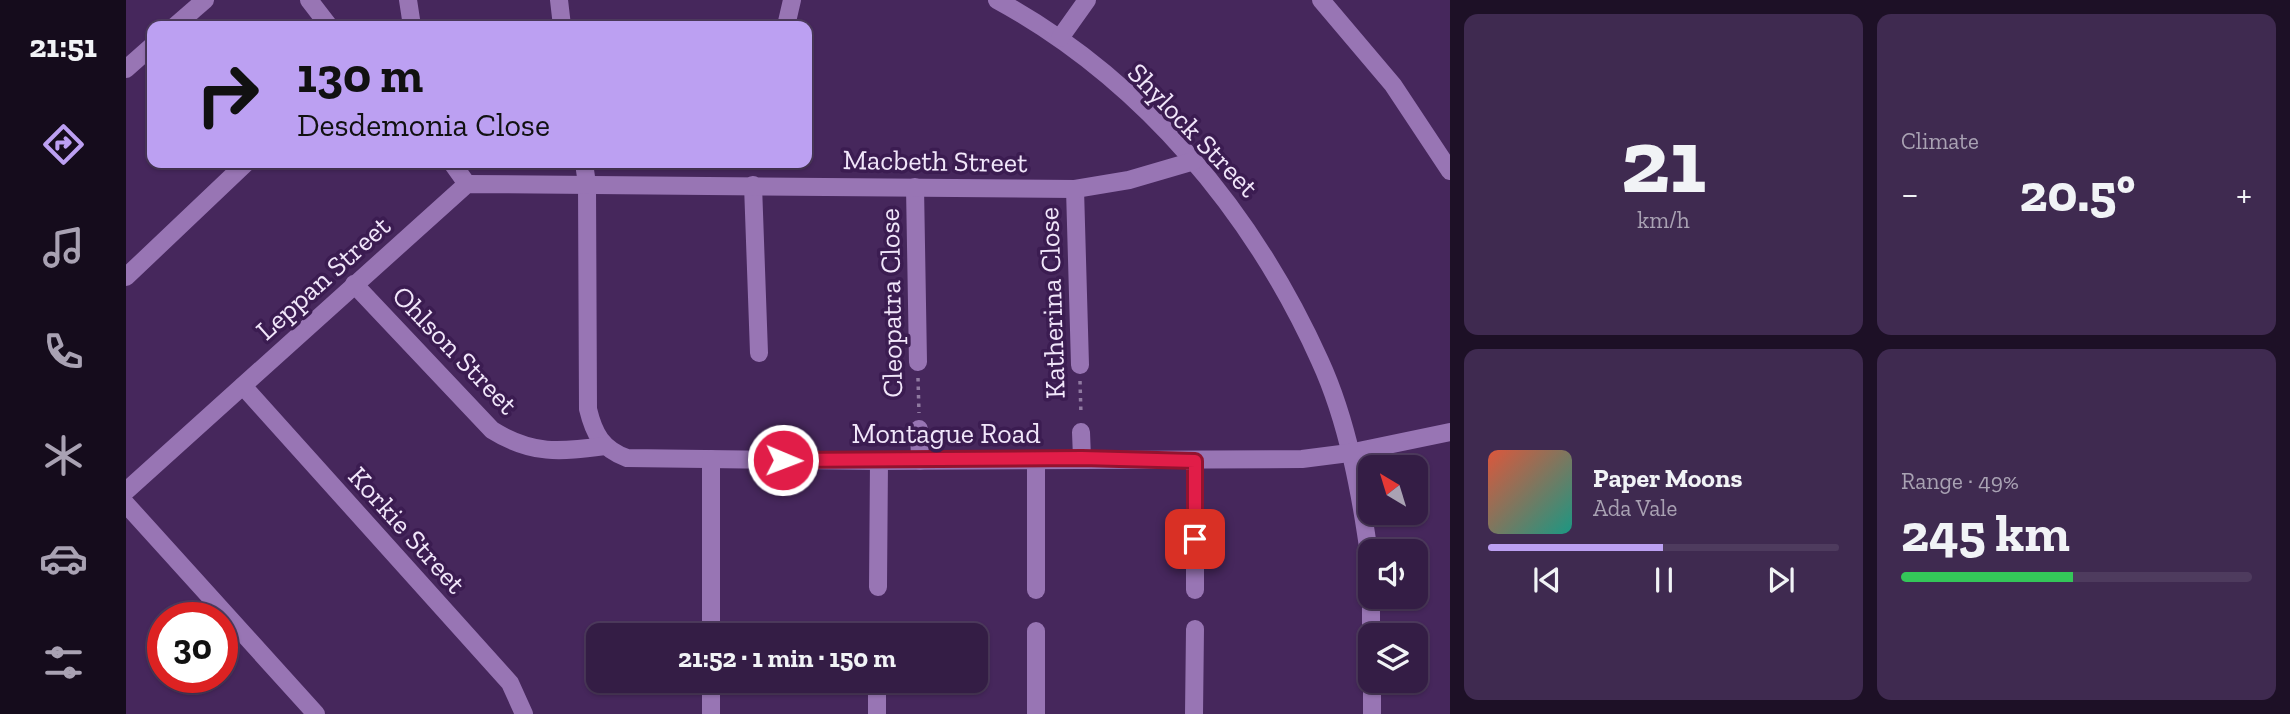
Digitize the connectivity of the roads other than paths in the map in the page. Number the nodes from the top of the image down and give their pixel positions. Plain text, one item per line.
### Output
1 (205, 0) edge
2 (309, 0) edge
3 (408, 0) edge
4 (559, 0) edge
5 (792, 0) edge
6 (997, 0) edge
7 (1087, 0) edge
8 (1321, 0) edge
9 (181, 21) edge
10 (325, 21) edge
11 (411, 21) edge
12 (561, 21) edge
13 (787, 21) edge
14 (1060, 38) junction
15 (147, 50) edge
16 (126, 69) edge
17 (1194, 160) junction
18 (241, 168) edge
19 (456, 168) edge
20 (585, 168) edge
21 (1450, 171) edge
22 (467, 184) junction
23 (587, 184) junction
24 (753, 186) junction
25 (915, 187) junction
26 (1075, 189) junction
27 (126, 277) edge
28 (354, 284) junction
29 (759, 353) dead end
30 (918, 362) road end
31 (1080, 365) road end
32 (243, 386) junction
33 (919, 429) road end
34 (1082, 432) road end
35 (1450, 432) edge
36 (605, 446) junction
37 (1349, 453) junction
38 (1082, 458) junction
39 (711, 459) junction
40 (1036, 459) junction
41 (879, 461) junction
42 (920, 461) junction
43 (1195, 461) junction
44 (126, 491) edge
45 (126, 504) edge
46 (1366, 539) edge
47 (878, 587) dead end
48 (1036, 590) dead end
49 (1195, 590) dead end
50 (711, 623) edge
51 (1195, 629) dead end
52 (1036, 631) dead end
53 (711, 693) edge
54 (877, 693) edge
55 (1372, 693) edge
56 (316, 714) edge
57 (524, 714) edge
58 (711, 714) edge
59 (877, 714) edge
60 (1036, 714) edge
61 (1194, 714) edge
62 (1372, 714) edge

1 - 9 street
2 - 10 street
3 - 11 street
4 - 12 street
5 - 13 street
6 - 14 street, Shylock Street
7 - 14 street
8 - 21 street
14 - 17 street, Shylock Street
15 - 16 street
17 - 26 street, Macbeth Street
17 - 37 street, Shylock Street
18 - 27 street
19 - 22 street
20 - 23 street
22 - 23 street
22 - 28 street, Leppan Street
23 - 24 street, Macbeth Street
23 - 36 street
24 - 25 street, Macbeth Street
24 - 29 street
25 - 26 street, Macbeth Street
25 - 30 street, Cleopatra Close
26 - 31 street, Katherina Close
28 - 32 street, Leppan Street
28 - 36 street, Ohlson Street
32 - 44 street, Leppan Street
32 - 57 street, Korkie Street
33 - 42 street, Cleopatra Close
34 - 38 street, Katherina Close
35 - 37 street, Montague Road
36 - 39 street, Montague Road
37 - 43 street, Montague Road
37 - 46 street, Shylock Street
38 - 40 street, Montague Road
38 - 43 street, Montague Road
39 - 41 street, Montague Road
39 - 50 street
40 - 42 street, Montague Road
40 - 48 street
41 - 42 street, Montague Road
41 - 47 street
43 - 49 street
45 - 56 street
51 - 61 street
52 - 60 street
53 - 58 street
54 - 59 street
55 - 62 street

